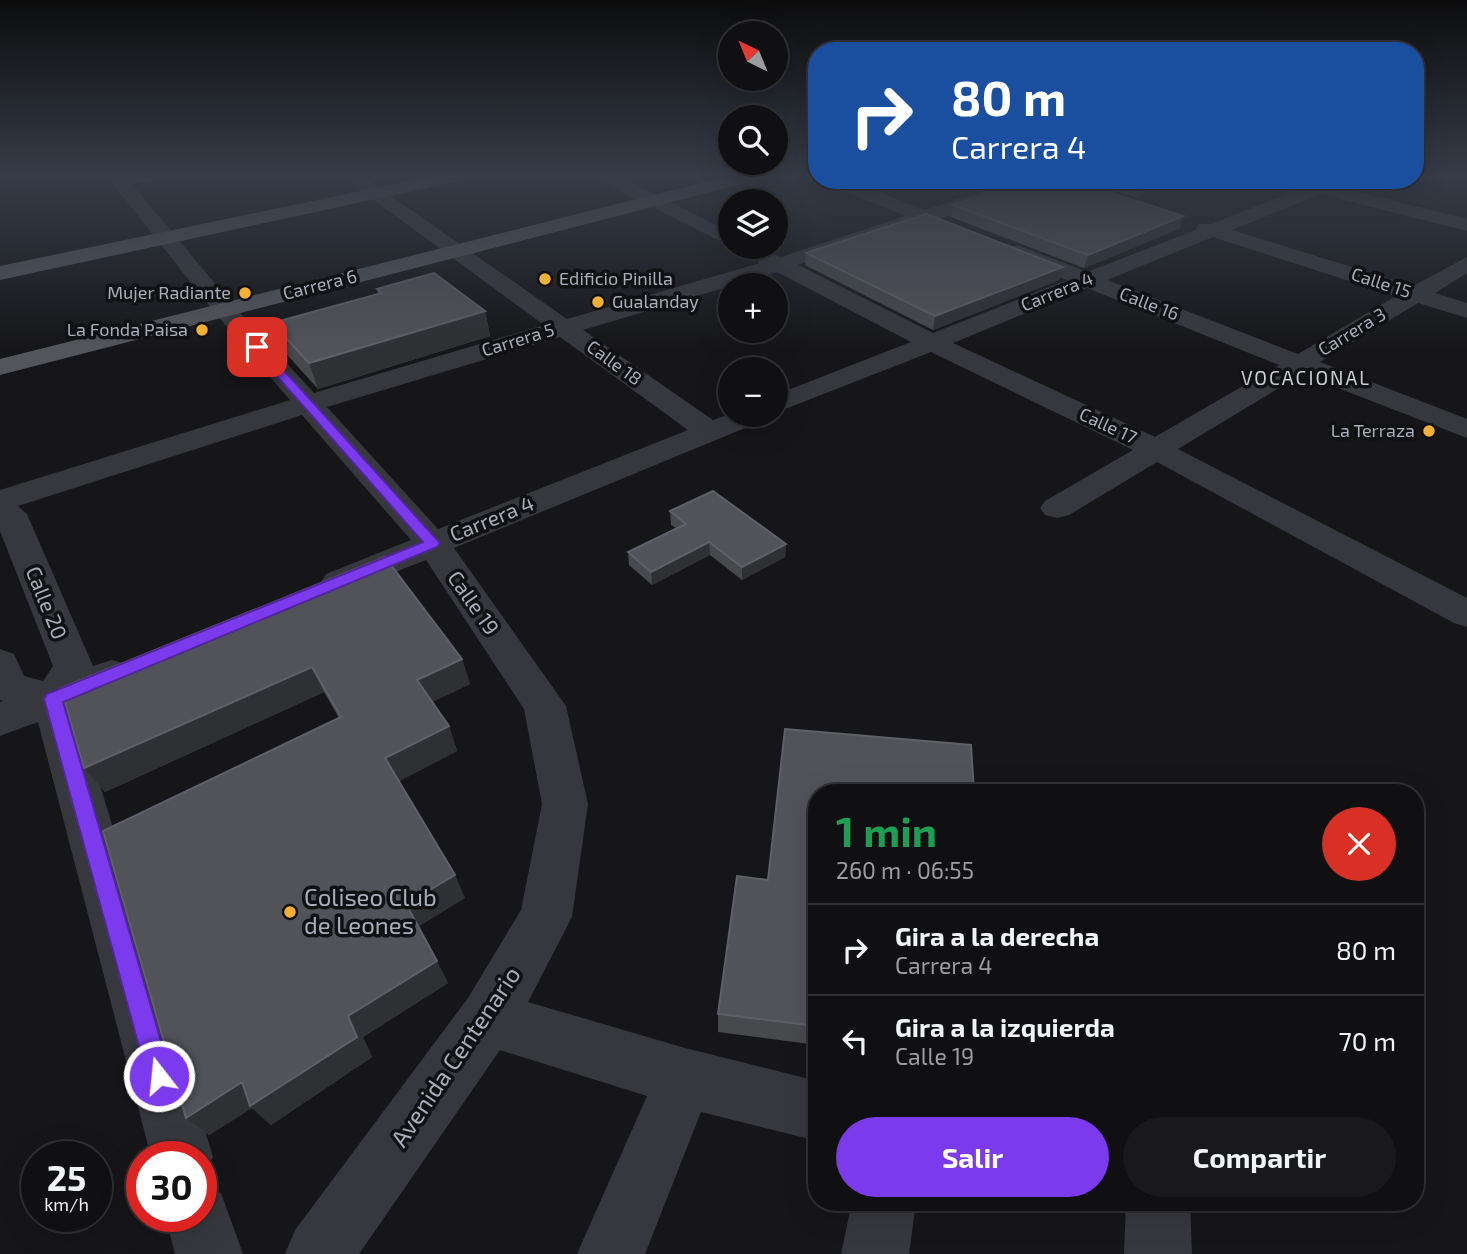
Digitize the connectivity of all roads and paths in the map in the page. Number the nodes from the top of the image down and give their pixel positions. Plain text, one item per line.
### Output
1 (161, 232) edge
2 (197, 232) edge
3 (429, 232) edge
4 (531, 232) edge
5 (877, 232) edge
6 (1209, 232) edge
7 (1218, 232) edge
8 (166, 238) junction
9 (999, 246) edge
10 (456, 251) junction
11 (769, 259) edge
12 (780, 264) junction
13 (1467, 264) edge
14 (0, 273) edge
15 (1087, 280) junction
16 (1416, 295) junction
17 (224, 309) junction
18 (1467, 311) edge
19 (563, 326) junction
20 (931, 342) junction
21 (1300, 363) junction
22 (0, 366) edge
23 (788, 400) edge
24 (306, 404) junction
25 (722, 427) edge
26 (1467, 429) edge
27 (710, 432) junction
28 (1154, 448) junction
29 (0, 501) edge
30 (1057, 508) dead end
31 (0, 512) edge
32 (432, 543) junction
33 (306, 595) edge
34 (1467, 614) edge
35 (142, 663) edge
36 (0, 664) edge
37 (53, 699) junction
38 (0, 720) edge
39 (565, 804) joint
40 (488, 1018) junction
41 (685, 1078) junction
42 (808, 1109) edge
43 (177, 1141) edge
44 (882, 1211) edge
45 (1158, 1211) edge
46 (203, 1232) edge
47 (209, 1254) edge
48 (319, 1254) edge
49 (611, 1254) edge
50 (875, 1254) edge
51 (1158, 1254) edge

1 - 8 street, Calle 19
2 - 8 main road
3 - 10 street, Calle 18
4 - 10 main road, Carrera 6
5 - 12 street, Carrera 5
6 - 15 street, Carrera 4
7 - 16 street, Calle 15
8 - 14 main road
8 - 17 street, Calle 19
9 - 15 street, Calle 16
10 - 17 main road, Carrera 6
10 - 19 street, Calle 18
11 - 12 street, Calle 17
12 - 19 street, Carrera 5
12 - 20 street, Calle 17
13 - 16 street, Carrera 3
15 - 20 street, Carrera 4
15 - 21 street, Calle 16
16 - 18 street, Calle 15
16 - 21 street, Carrera 3
17 - 22 main road, Carrera 6
17 - 24 street, Calle 19
19 - 24 street, Carrera 5
19 - 27 street, Calle 18
20 - 23 street, Carrera 4
20 - 28 street, Calle 17
21 - 26 street, Calle 16
21 - 28 street, Carrera 3
24 - 29 street, Carrera 5
24 - 32 street, Calle 19
25 - 27 street, Carrera 4
27 - 32 street, Carrera 4
28 - 30 street, Carrera 3
28 - 34 street, Calle 17
31 - 37 street, Calle 20
32 - 33 street, Carrera 4
32 - 39 street, Calle 19
35 - 37 street
36 - 37 street
37 - 38 street
37 - 43 street
39 - 40 street, Avenida Centenario
40 - 41 street
40 - 48 street, Avenida Centenario
41 - 42 street
41 - 49 street
44 - 50 street
45 - 51 street
46 - 47 street

